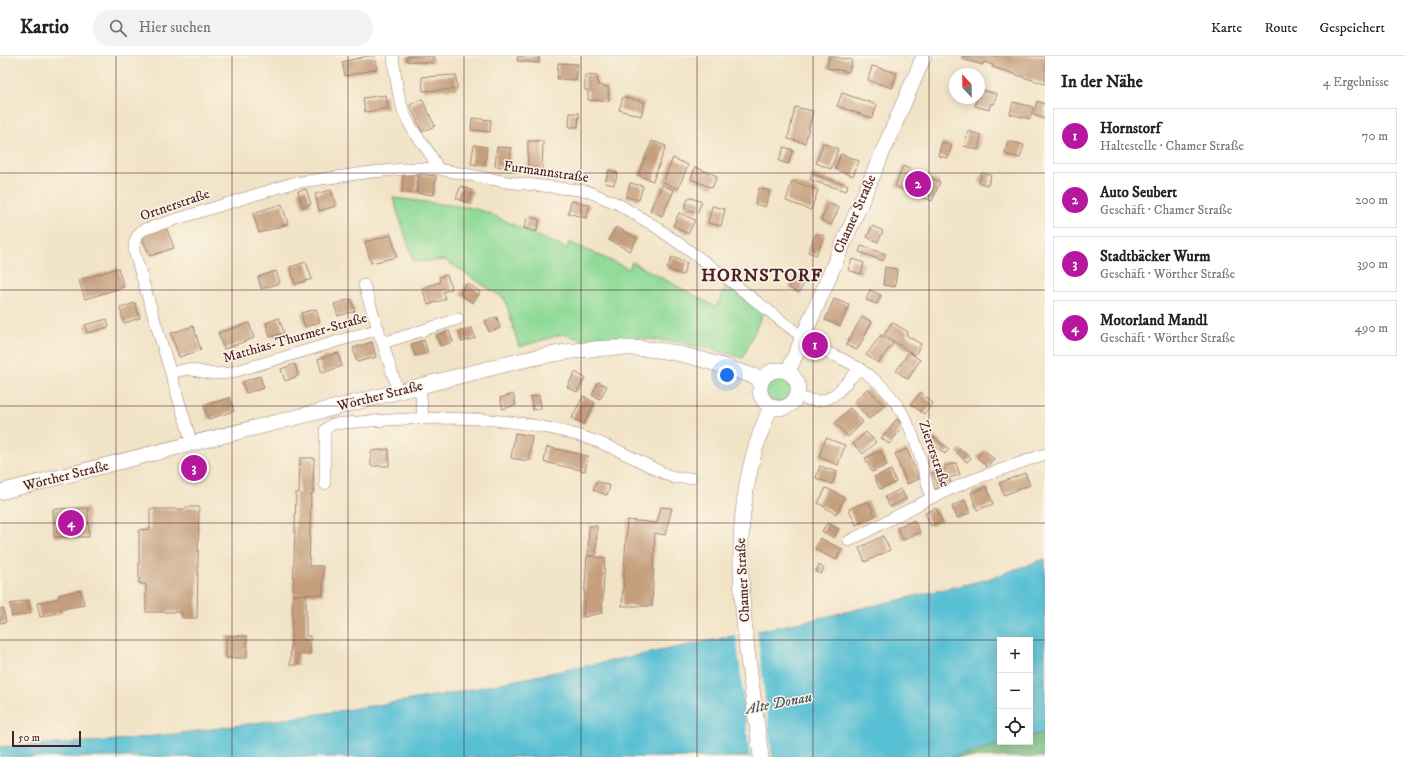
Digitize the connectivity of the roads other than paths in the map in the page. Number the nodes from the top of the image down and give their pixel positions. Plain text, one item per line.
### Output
1 (393, 56) edge
2 (924, 56) edge
3 (438, 169) junction
4 (364, 285) dead end
5 (458, 319) dead end
6 (379, 329) junction
7 (802, 337) junction
8 (383, 343) junction
9 (829, 353) dead end
10 (789, 368) junction
11 (860, 368) junction
12 (171, 373) junction
13 (762, 379) junction
14 (420, 386) junction
15 (398, 392) junction
16 (797, 396) junction
17 (771, 407) junction
18 (423, 418) junction
19 (192, 444) junction
20 (1045, 454) edge
21 (691, 478) dead end
22 (325, 484) dead end
23 (0, 492) edge
24 (931, 498) junction
25 (849, 541) dead end
26 (761, 757) edge

1 - 3 street
2 - 7 main road, Chamer Straße
3 - 7 street, Furmannstraße
3 - 12 street, Ortnerstraße
4 - 6 street, Matthias-Thurmer-Straße
5 - 8 street
6 - 8 street, Matthias-Thurmer-Straße
6 - 12 street, Matthias-Thurmer-Straße
7 - 10 main road, Chamer Straße
8 - 15 street, Matthias-Thurmer-Straße
9 - 11 street, Ziererstraße
10 - 13 main road
10 - 16 main road
11 - 16 street
11 - 24 street, Ziererstraße
12 - 19 street, Ortnerstraße
13 - 14 main road, Wörther Straße
13 - 17 main road
14 - 15 main road, Wörther Straße
14 - 18 street
15 - 19 main road, Wörther Straße
16 - 17 main road
17 - 26 main road, Chamer Straße
18 - 21 street
18 - 22 street
19 - 23 main road, Wörther Straße
20 - 24 street, Ziererstraße
24 - 25 street

